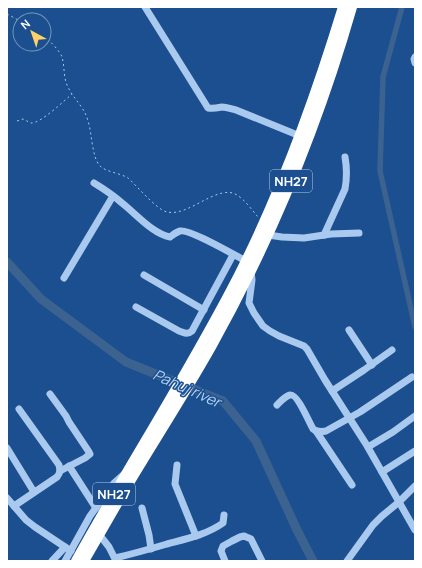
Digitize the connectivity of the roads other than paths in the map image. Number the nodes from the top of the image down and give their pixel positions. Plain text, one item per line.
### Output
1 (145, 7) edge
2 (343, 7) edge
3 (352, 7) edge
4 (415, 57) edge
5 (415, 63) edge
6 (300, 136) junction
7 (345, 157) dead end
8 (94, 183) dead end
9 (113, 196) junction
10 (359, 233) dead end
11 (268, 235) junction
12 (324, 235) junction
13 (233, 255) junction
14 (248, 266) junction
15 (144, 275) dead end
16 (64, 278) dead end
17 (136, 308) dead end
18 (204, 310) junction
19 (349, 330) dead end
20 (392, 350) dead end
21 (372, 365) junction
22 (412, 377) dead end
23 (332, 391) junction
24 (50, 394) dead end
25 (277, 404) dead end
26 (19, 409) dead end
27 (415, 416) edge
28 (350, 418) junction
29 (156, 430) junction
30 (316, 431) junction
31 (368, 447) junction
32 (7, 448) edge
33 (415, 451) edge
34 (177, 465) dead end
35 (70, 466) junction
36 (60, 471) junction
37 (127, 472) junction
38 (382, 472) junction
39 (129, 484) junction
40 (352, 485) dead end
41 (415, 486) edge
42 (34, 492) junction
43 (119, 494) junction
44 (7, 498) edge
45 (399, 502) junction
46 (14, 506) junction
47 (96, 508) junction
48 (142, 508) dead end
49 (224, 515) dead end
50 (415, 530) edge
51 (196, 536) junction
52 (102, 538) junction
53 (68, 549) junction
54 (151, 549) junction
55 (116, 560) edge
56 (52, 561) edge
57 (65, 561) edge
58 (76, 561) edge
59 (84, 561) edge
60 (89, 561) edge
61 (225, 561) edge
62 (262, 561) edge
63 (346, 561) edge

1 - 6 street
2 - 6 highway, NH27
3 - 11 highway, NH27
4 - 5 street
6 - 14 highway, NH27
7 - 12 street
8 - 9 street
9 - 13 street
9 - 16 street
10 - 12 street
11 - 12 street
11 - 14 highway, NH27
13 - 14 street
13 - 18 street
14 - 23 street
14 - 29 highway, NH27
15 - 18 street
17 - 18 street
19 - 21 street
20 - 21 street
21 - 23 street
22 - 28 street
23 - 28 street
24 - 35 street
25 - 30 street
26 - 36 street
27 - 31 street
28 - 30 street
28 - 31 street
29 - 37 highway, NH27
29 - 39 highway, NH27
30 - 40 street
31 - 38 street
32 - 42 street
33 - 38 street
34 - 51 street
35 - 36 street
35 - 47 street
36 - 42 street
37 - 43 highway, NH27
37 - 47 street
38 - 45 street
39 - 43 highway, NH27
39 - 52 street
41 - 45 street
42 - 46 street
43 - 58 highway, NH27
43 - 59 highway, NH27
44 - 46 street
45 - 50 street
45 - 63 street
46 - 53 street
47 - 53 street
48 - 54 street
49 - 51 street
51 - 54 street
52 - 55 street
52 - 60 street
53 - 56 street
53 - 57 street
54 - 55 street
61 - 62 street

